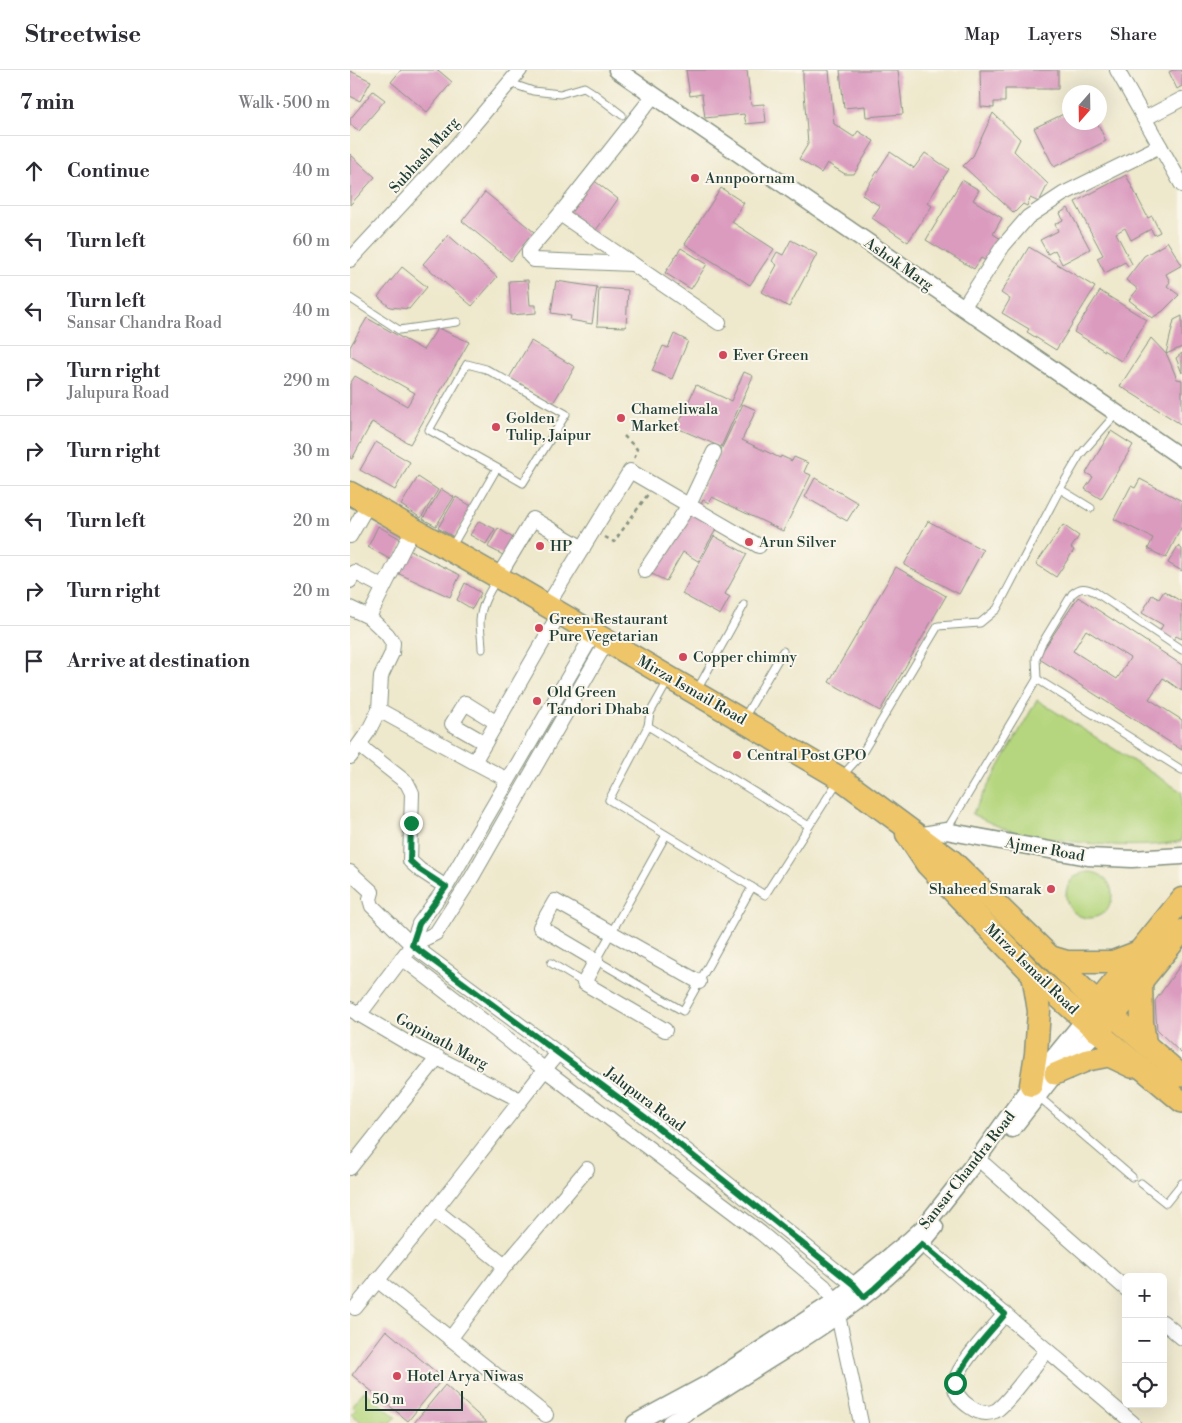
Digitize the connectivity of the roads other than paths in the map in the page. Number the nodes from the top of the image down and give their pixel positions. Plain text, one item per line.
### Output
1 (520, 70) edge
2 (617, 70) edge
3 (1117, 70) edge
4 (510, 83) junction
5 (654, 96) junction
6 (1182, 99) edge
7 (622, 115) dead end
8 (1144, 119) junction
9 (1160, 146) junction
10 (1182, 186) edge
11 (560, 214) junction
12 (350, 260) edge
13 (633, 264) junction
14 (350, 298) edge
15 (963, 308) junction
16 (457, 322) dead end
17 (719, 323) dead end
18 (1117, 413) junction
19 (714, 452) dead end
20 (1182, 458) edge
21 (497, 468) junction
22 (1060, 489) junction
23 (359, 498) edge
24 (689, 505) junction
25 (1091, 508) dead end
26 (413, 529) junction
27 (350, 536) edge
28 (759, 546) dead end
29 (583, 548) junction
30 (450, 550) junction
31 (645, 571) dead end
32 (498, 577) junction
33 (350, 581) edge
34 (383, 587) junction
35 (744, 605) dead end
36 (350, 608) edge
37 (553, 610) junction
38 (369, 617) junction
39 (600, 637) junction
40 (482, 649) dead end
41 (1182, 650) edge
42 (783, 651) dead end
43 (670, 678) junction
44 (1037, 679) junction
45 (695, 692) junction
46 (379, 710) junction
47 (743, 720) junction
48 (497, 723) junction
49 (648, 726) junction
50 (485, 743) junction
51 (360, 746) junction
52 (350, 757) edge
53 (474, 762) junction
54 (1182, 770) edge
55 (840, 778) junction
56 (508, 780) junction
57 (809, 826) junction
58 (909, 831) junction
59 (946, 831) junction
60 (666, 835) junction
61 (1182, 856) edge
62 (350, 872) edge
63 (446, 887) junction
64 (752, 887) junction
65 (1182, 899) edge
66 (1182, 931) edge
67 (611, 932) junction
68 (412, 945) junction
69 (1140, 952) junction
70 (1050, 957) junction
71 (402, 958) junction
72 (596, 960) junction
73 (551, 963) dead end
74 (1034, 974) junction
75 (699, 982) junction
76 (1141, 982) junction
77 (584, 983) junction
78 (354, 1012) edge
79 (1098, 1018) junction
80 (665, 1030) dead end
81 (1145, 1043) junction
82 (556, 1054) junction
83 (438, 1057) junction
84 (544, 1070) junction
85 (1055, 1074) junction
86 (1182, 1076) edge
87 (1152, 1077) junction
88 (1034, 1091) junction
89 (520, 1100) junction
90 (1182, 1102) edge
91 (985, 1165) junction
92 (350, 1168) edge
93 (587, 1169) dead end
94 (1132, 1177) dead end
95 (1141, 1183) dead end
96 (1182, 1183) edge
97 (435, 1210) junction
98 (922, 1244) junction
99 (505, 1266) junction
100 (377, 1280) junction
101 (1122, 1285) edge
102 (859, 1291) junction
103 (355, 1308) dead end
104 (837, 1308) junction
105 (1005, 1314) junction
106 (1167, 1325) edge
107 (1182, 1338) edge
108 (450, 1339) junction
109 (1047, 1350) junction
110 (546, 1415) dead end
111 (1124, 1420) edge
112 (634, 1423) edge
113 (670, 1423) edge
114 (861, 1423) edge

1 - 4 street, Subhash Marg
2 - 5 street, Ashok Marg
3 - 8 street
4 - 7 lane
4 - 12 street, Subhash Marg
5 - 11 street
5 - 15 street, Ashok Marg
6 - 8 street
8 - 9 street
9 - 10 street
9 - 15 street
11 - 13 street
11 - 13 street
13 - 17 street
14 - 16 lane
15 - 18 street, Ashok Marg
18 - 20 street, Ashok Marg
18 - 22 lane
19 - 24 street
21 - 21 lane
21 - 30 lane
22 - 25 lane
22 - 55 lane
23 - 26 highway, Mirza Ismail Road
23 - 27 street
24 - 28 street
24 - 29 street
24 - 31 street
26 - 30 highway, Mirza Ismail Road
26 - 34 street
29 - 32 street
29 - 37 street
30 - 32 highway, Mirza Ismail Road
32 - 37 highway, Mirza Ismail Road
32 - 40 lane
33 - 34 street
34 - 38 street
35 - 45 lane
36 - 38 street
37 - 39 highway, Mirza Ismail Road
37 - 48 street
38 - 46 street
39 - 43 highway, Mirza Ismail Road
39 - 56 street
39 - 68 street
41 - 44 lane
42 - 47 lane
43 - 45 highway, Mirza Ismail Road
43 - 49 lane
44 - 54 lane
44 - 59 lane
45 - 47 highway, Mirza Ismail Road
46 - 51 street
46 - 53 street
47 - 55 highway, Mirza Ismail Road
48 - 50 street
48 - 50 street
49 - 57 lane
49 - 60 lane
50 - 53 street
51 - 52 street
51 - 63 street
53 - 56 street
55 - 57 lane
55 - 58 highway, Mirza Ismail Road
56 - 63 street
57 - 64 lane
58 - 59 street, Ajmer Road
58 - 70 highway, Mirza Ismail Road
58 - 74 highway, Mirza Ismail Road
59 - 61 street, Ajmer Road
60 - 64 lane
60 - 67 lane
62 - 68 street, Jalupura Road
63 - 68 street
64 - 75 lane
65 - 69 highway
66 - 76 highway
67 - 72 lane
67 - 72 street
67 - 75 street
68 - 71 street
68 - 82 street, Jalupura Road
69 - 70 highway
69 - 79 highway
70 - 79 highway, Mirza Ismail Road
71 - 78 street
71 - 84 street
72 - 75 lane
72 - 77 street
73 - 77 lane
74 - 79 highway, Mirza Ismail Road
74 - 88 highway
76 - 79 highway
76 - 81 highway
77 - 80 street
78 - 83 street, Gopinath Marg
79 - 81 main road, Mirza Ismail Road
79 - 85 street, Sansar Chandra Road
79 - 87 main road, Mirza Ismail Road
79 - 88 street, Sansar Chandra Road
81 - 86 main road, Mirza Ismail Road
82 - 84 street
82 - 102 street, Jalupura Road
83 - 89 street, Gopinath Marg
83 - 92 street
84 - 89 street
84 - 104 street
85 - 87 main road
85 - 88 street, Sansar Chandra Road
87 - 90 main road, Mirza Ismail Road
88 - 91 street, Sansar Chandra Road
88 - 94 lane
88 - 102 street, Sansar Chandra Road
89 - 97 street
91 - 98 street, Sansar Chandra Road
91 - 101 street
93 - 99 street
95 - 96 lane
97 - 99 street
97 - 100 street
98 - 102 street, Sansar Chandra Road
98 - 105 street
99 - 108 street
100 - 103 street
100 - 108 street
102 - 104 street, Sansar Chandra Road
104 - 112 street, Sansar Chandra Road
104 - 113 street, Sansar Chandra Road
104 - 114 street
105 - 109 street
105 - 109 street
106 - 107 street
108 - 110 street
109 - 111 street

